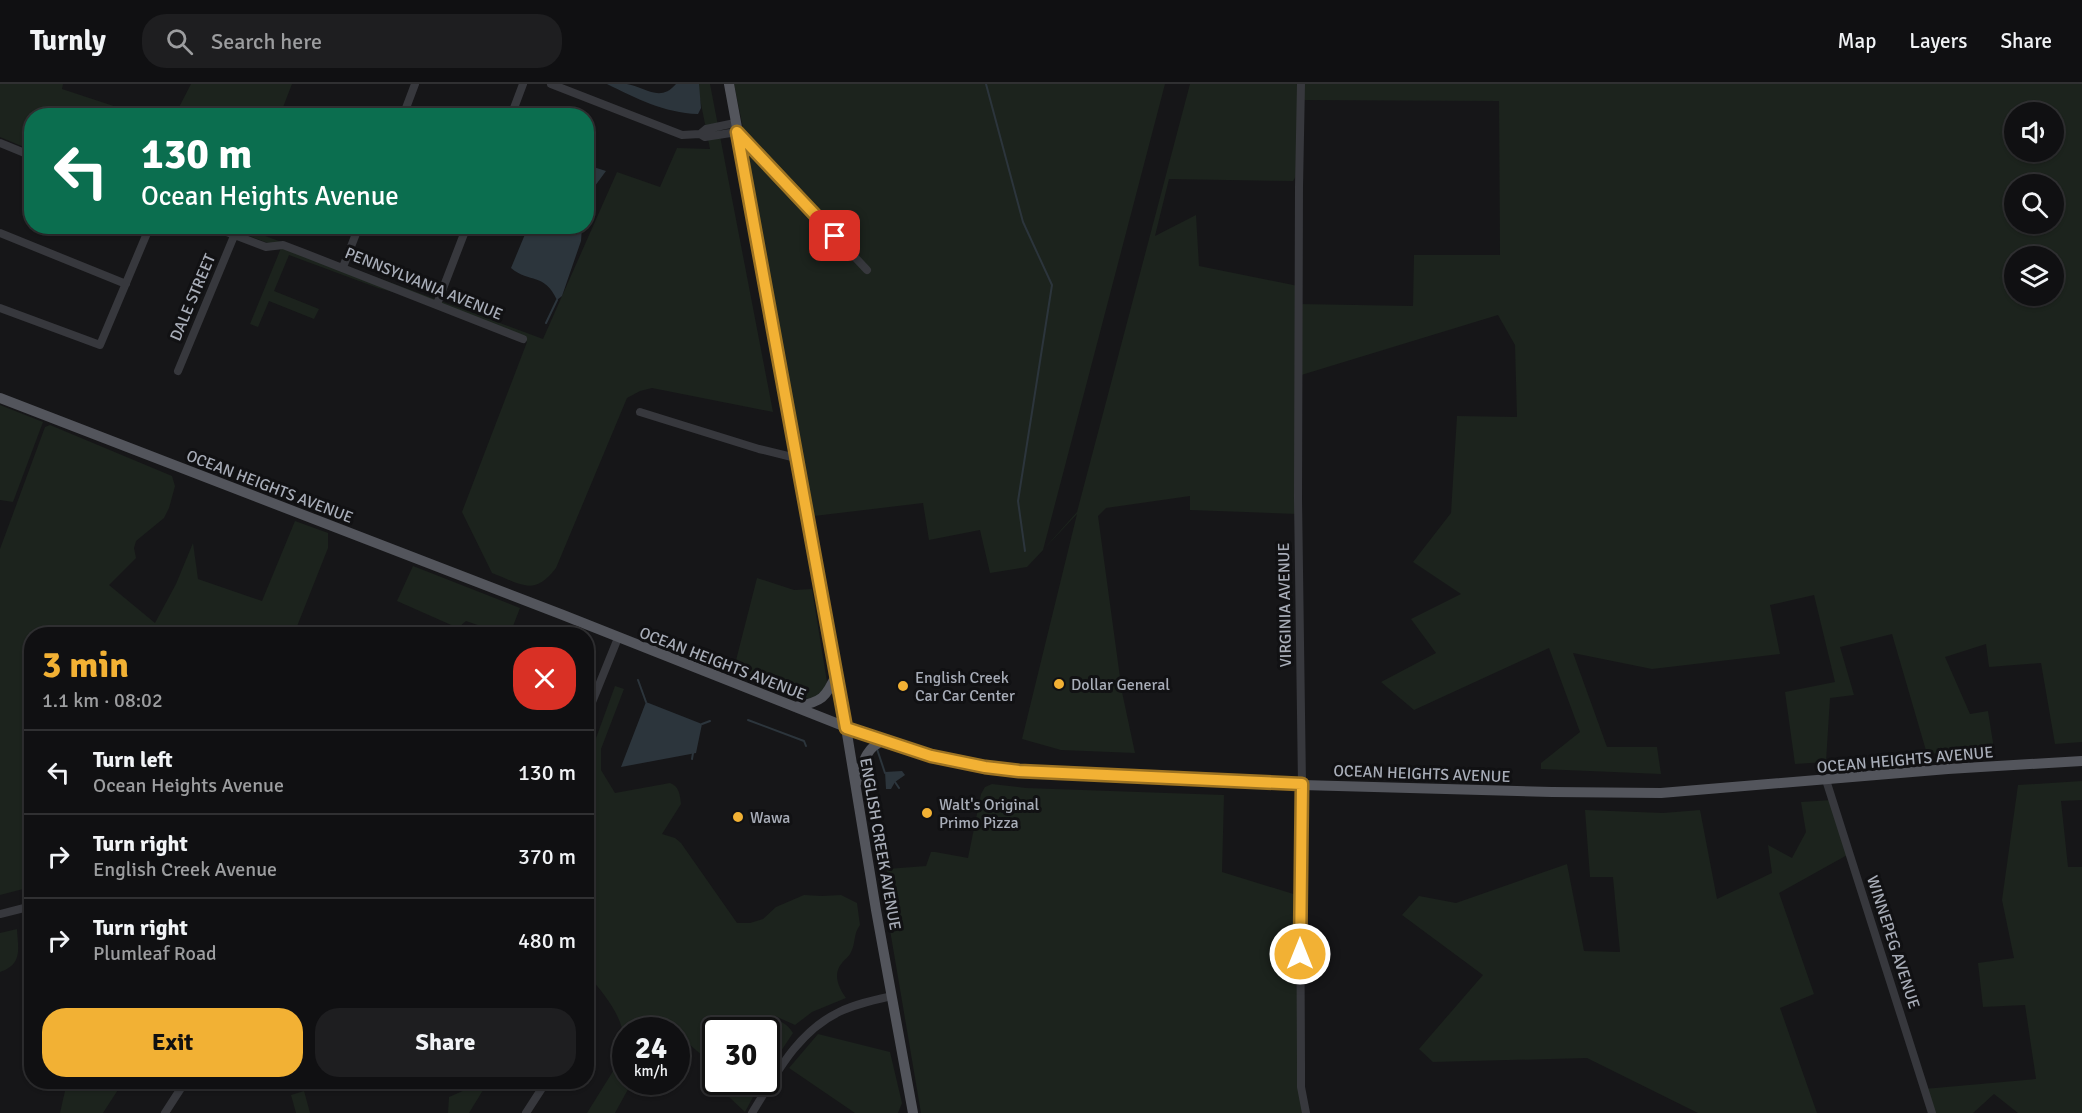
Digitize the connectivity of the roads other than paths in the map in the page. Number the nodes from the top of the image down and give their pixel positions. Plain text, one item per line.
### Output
1 (416, 84) edge
2 (523, 84) edge
3 (551, 84) edge
4 (729, 84) edge
5 (1301, 84) edge
6 (406, 108) edge
7 (514, 108) edge
8 (736, 127) junction
9 (0, 144) edge
10 (24, 153) edge
11 (0, 233) edge
12 (147, 234) edge
13 (229, 234) edge
14 (356, 234) edge
15 (464, 234) edge
16 (234, 236) junction
17 (343, 267) junction
18 (867, 270) dead end
19 (126, 284) junction
20 (437, 304) junction
21 (0, 308) edge
22 (523, 339) dead end
23 (178, 370) dead end
24 (0, 398) edge
25 (640, 412) dead end
26 (796, 458) junction
27 (590, 627) edge
28 (594, 629) edge
29 (618, 638) junction
30 (837, 673) junction
31 (594, 697) edge
32 (795, 707) junction
33 (846, 728) junction
34 (884, 741) junction
35 (2082, 761) edge
36 (1826, 780) junction
37 (856, 784) junction
38 (1302, 784) junction
39 (24, 908) edge
40 (0, 914) edge
41 (892, 996) junction
42 (180, 1089) edge
43 (541, 1089) edge
44 (165, 1113) edge
45 (526, 1113) edge
46 (752, 1113) edge
47 (913, 1113) edge
48 (1306, 1113) edge
49 (1932, 1113) edge

1 - 6 street
2 - 7 street
3 - 8 street
4 - 8 main road, ENGLISH CREEK AVENUE
5 - 38 street, VIRGINIA AVENUE
8 - 18 street
8 - 26 main road, ENGLISH CREEK AVENUE
9 - 10 street
11 - 19 street
12 - 19 street
13 - 16 street, PENNSYLVANIA AVENUE
14 - 17 street
15 - 20 street
16 - 17 street, PENNSYLVANIA AVENUE
16 - 23 street, DALE STREET
17 - 20 street, PENNSYLVANIA AVENUE
19 - 21 street
20 - 22 street, PENNSYLVANIA AVENUE
24 - 27 main road, OCEAN HEIGHTS AVENUE
25 - 26 street
26 - 30 main road, ENGLISH CREEK AVENUE
28 - 29 main road, OCEAN HEIGHTS AVENUE
29 - 31 street
29 - 32 main road, OCEAN HEIGHTS AVENUE
30 - 32 main road
30 - 33 main road, ENGLISH CREEK AVENUE
32 - 33 main road, OCEAN HEIGHTS AVENUE
33 - 34 main road, OCEAN HEIGHTS AVENUE
33 - 37 main road, ENGLISH CREEK AVENUE
34 - 37 main road
34 - 38 main road, OCEAN HEIGHTS AVENUE
35 - 36 main road, OCEAN HEIGHTS AVENUE
36 - 38 main road, OCEAN HEIGHTS AVENUE
36 - 49 street, WINNEPEG AVENUE
37 - 41 main road, ENGLISH CREEK AVENUE
38 - 48 street, VIRGINIA AVENUE
39 - 40 street
41 - 46 street
41 - 47 main road, ENGLISH CREEK AVENUE
42 - 44 street
43 - 45 street

